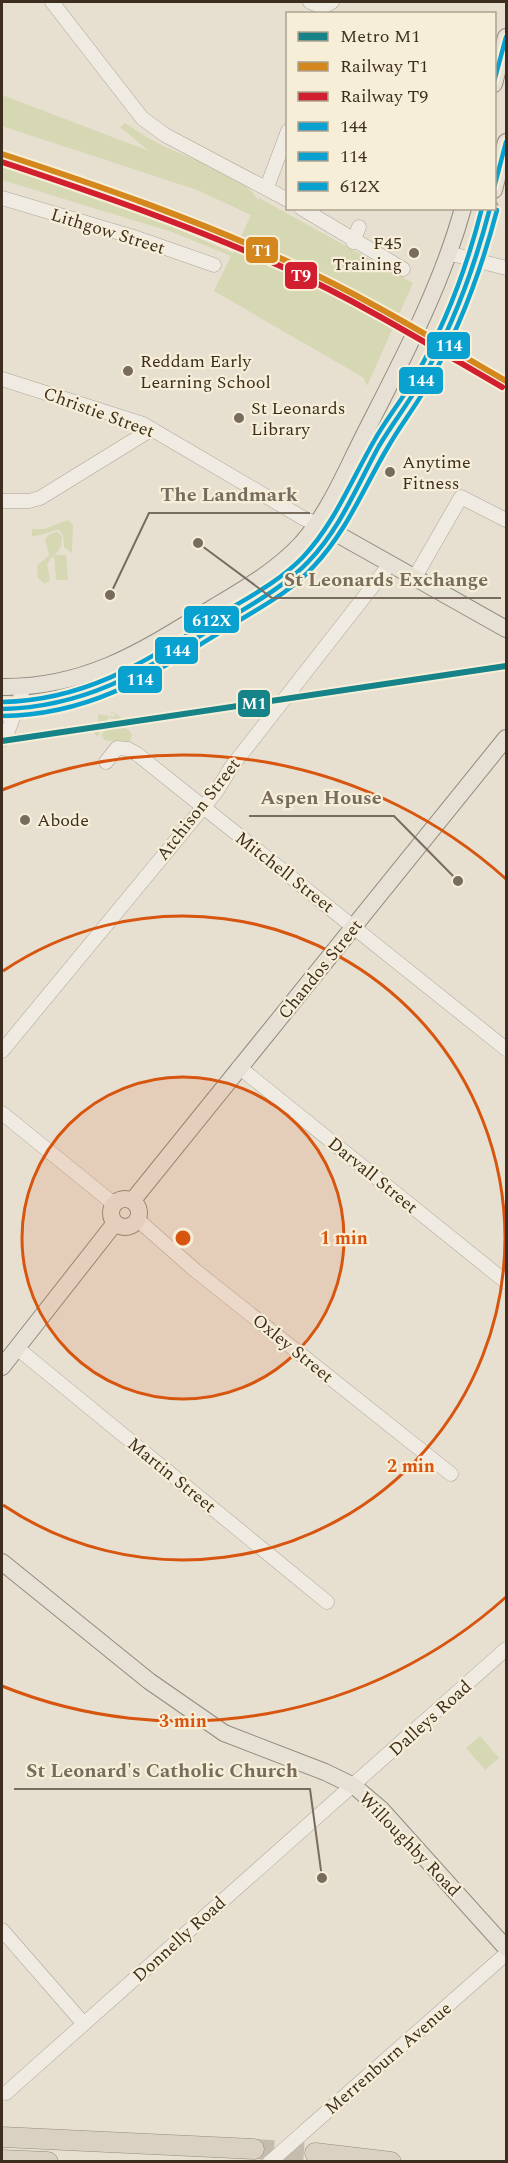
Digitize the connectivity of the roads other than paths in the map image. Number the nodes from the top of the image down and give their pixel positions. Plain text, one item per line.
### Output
1 (52, 2) edge
2 (332, 2) edge
3 (315, 7) edge
4 (507, 37) edge
5 (496, 80) edge
6 (286, 136) edge
7 (507, 142) edge
8 (496, 186) edge
9 (267, 187) junction
10 (2, 198) edge
11 (286, 199) edge
12 (304, 210) edge
13 (462, 210) edge
14 (490, 210) edge
15 (359, 227) dead end
16 (353, 242) junction
17 (448, 253) junction
18 (477, 260) junction
19 (214, 265) dead end
20 (507, 268) edge
21 (403, 269) dead end
22 (2, 379) edge
23 (152, 429) junction
24 (2, 501) edge
25 (507, 520) edge
26 (317, 524) junction
27 (333, 531) junction
28 (390, 564) junction
29 (415, 578) junction
30 (507, 629) edge
31 (2, 687) edge
32 (24, 687) junction
33 (9, 710) edge
34 (507, 738) edge
35 (2, 740) edge
36 (106, 762) dead end
37 (203, 808) junction
38 (354, 927) junction
39 (507, 1049) edge
40 (2, 1051) edge
41 (239, 1067) junction
42 (2, 1113) edge
43 (133, 1200) junction
44 (114, 1204) junction
45 (138, 1220) junction
46 (115, 1223) junction
47 (507, 1282) edge
48 (17, 1348) junction
49 (2, 1367) edge
50 (451, 1474) dead end
51 (2, 1562) edge
52 (327, 1602) dead end
53 (507, 1649) edge
54 (354, 1786) junction
55 (2, 1930) edge
56 (507, 1948) edge
57 (507, 1954) edge
58 (84, 2024) junction
59 (6, 2093) dead end
60 (2, 2137) edge
61 (254, 2149) tunnel mouth
62 (315, 2153) tunnel mouth
63 (2, 2160) edge
64 (48, 2162) edge
65 (270, 2162) edge
66 (391, 2162) edge

1 - 9 street
2 - 3 street
4 - 5 main road
6 - 9 street
7 - 8 main road
9 - 11 street
10 - 19 street, Lithgow Street
12 - 16 street
13 - 17 main road
14 - 18 main road
15 - 16 street
16 - 21 street
17 - 18 street
17 - 26 main road
18 - 20 street
18 - 27 main road
22 - 23 street, Christie Street
23 - 24 street
23 - 26 street, Christie Street
25 - 29 street
26 - 27 main road, Christie Street
26 - 32 main road
27 - 28 main road, Christie Street
27 - 33 main road
28 - 29 main road, Christie Street
28 - 37 street, Atchison Street
29 - 30 main road, Christie Street
31 - 32 main road
32 - 33 street
33 - 35 street
34 - 38 main road, Chandos Street
36 - 37 street, Mitchell Street
37 - 38 street, Mitchell Street
37 - 40 street, Atchison Street
38 - 39 street, Mitchell Street
38 - 41 main road, Chandos Street
41 - 43 main road, Chandos Street
41 - 47 street, Darvall Street
42 - 44 street
43 - 44 main road
43 - 45 main road
44 - 46 main road
45 - 46 main road
45 - 50 street, Oxley Street
46 - 48 main road
48 - 49 main road
48 - 52 street, Martin Street
51 - 54 main road, Willoughby Road
53 - 54 street, Dalleys Road
54 - 56 main road, Willoughby Road
54 - 58 street, Donnelly Road
55 - 58 street
57 - 65 street, Merrenburn Avenue, bridge
58 - 59 street, Donnelly Road
60 - 61 highway
62 - 66 highway
63 - 64 highway

